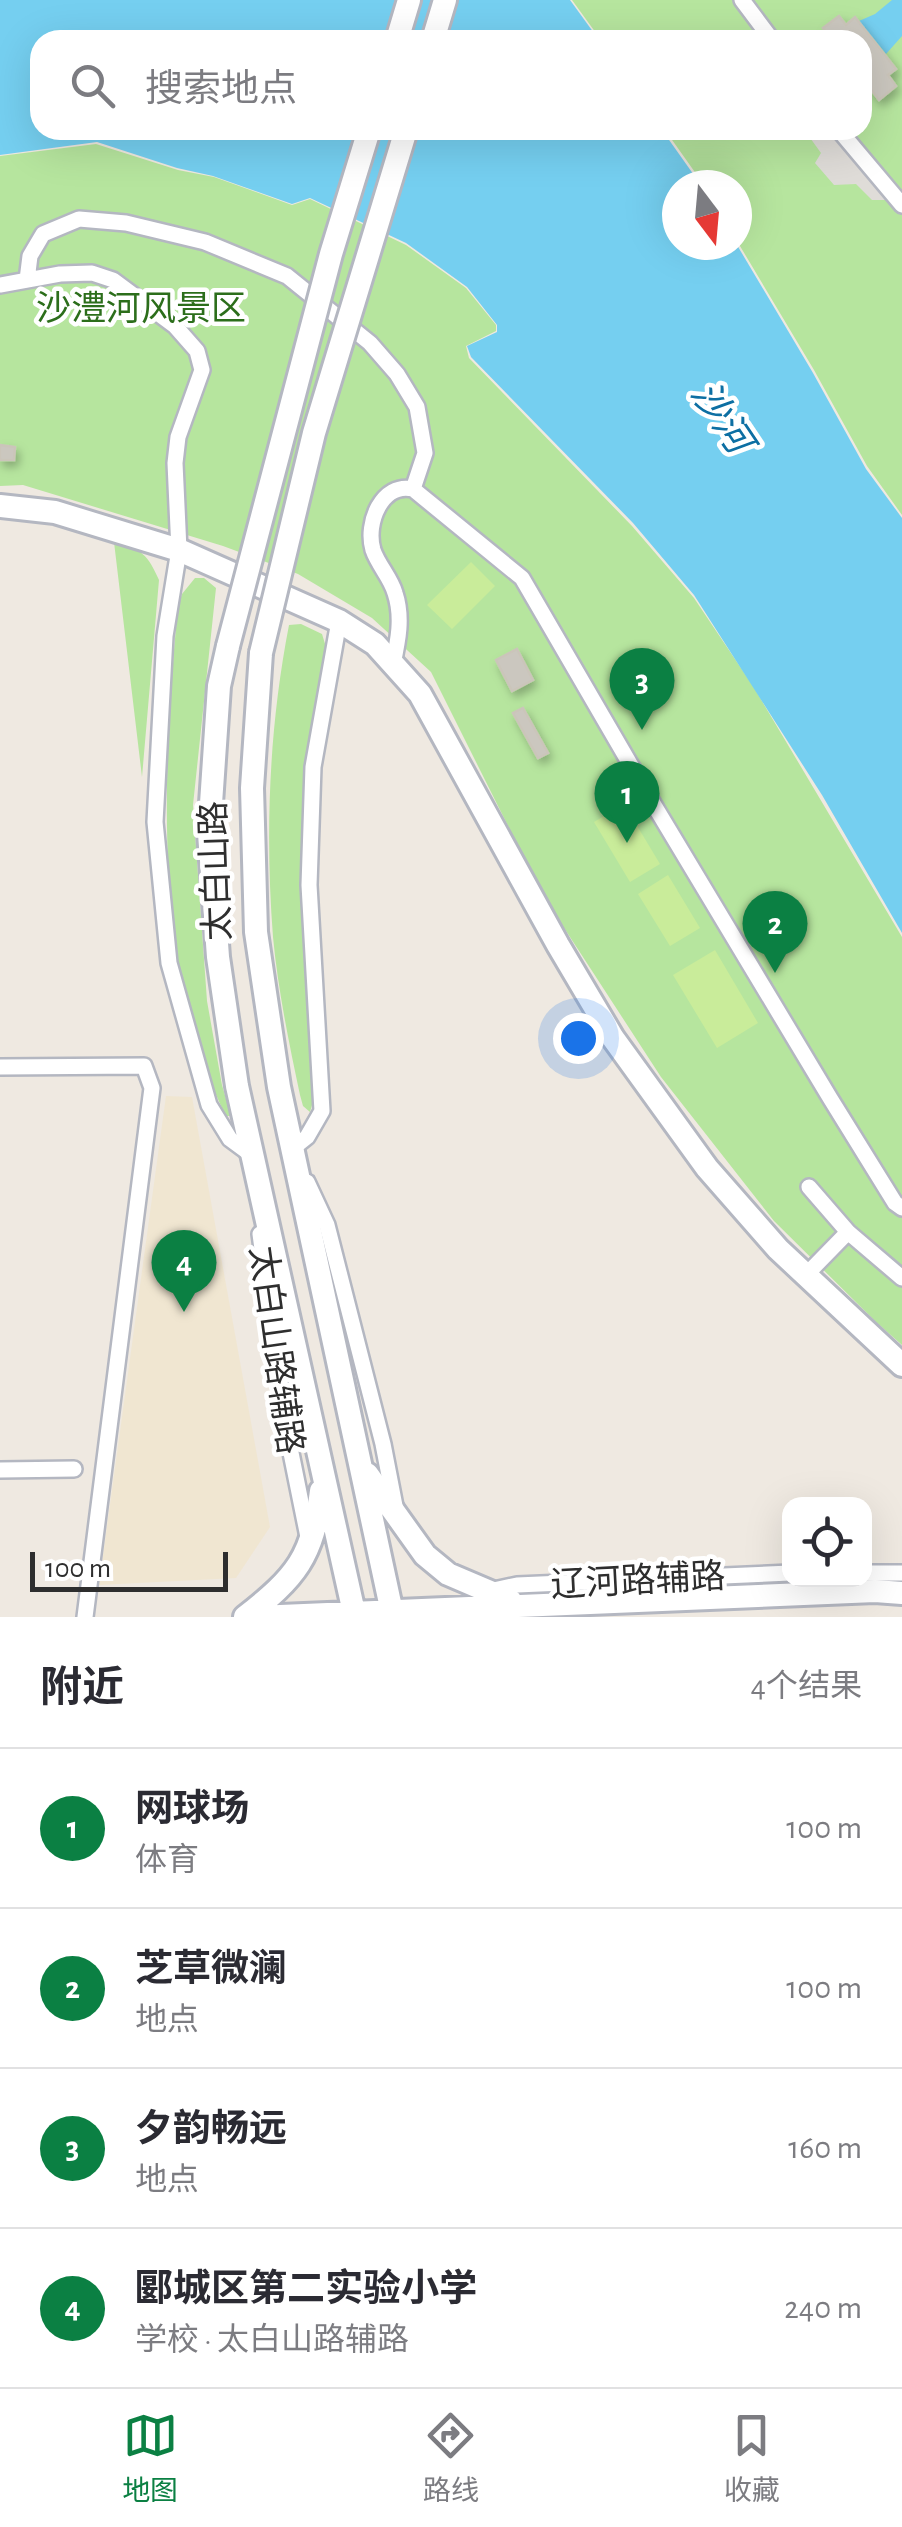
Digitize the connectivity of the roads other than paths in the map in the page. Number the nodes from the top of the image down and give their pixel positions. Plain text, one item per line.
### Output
1 (409, 0) edge
2 (445, 0) edge
3 (742, 0) edge
4 (400, 30) edge
5 (436, 30) edge
6 (764, 30) edge
7 (366, 140) edge
8 (403, 140) edge
9 (847, 140) edge
10 (902, 205) edge
11 (28, 280) junction
12 (0, 285) edge
13 (413, 489) junction
14 (0, 506) edge
15 (179, 550) junction
16 (339, 620) junction
17 (394, 664) junction
18 (0, 1067) edge
19 (292, 1149) junction
20 (253, 1156) junction
21 (810, 1188) dead end
22 (902, 1208) edge
23 (848, 1232) junction
24 (806, 1275) junction
25 (902, 1278) edge
26 (902, 1365) edge
27 (358, 1460) junction
28 (74, 1469) dead end
29 (0, 1470) edge
30 (323, 1473) junction
31 (398, 1520) junction
32 (310, 1543) junction
33 (782, 1573) edge
34 (872, 1573) edge
35 (902, 1573) edge
36 (487, 1592) junction
37 (902, 1594) edge
38 (508, 1611) edge
39 (355, 1614) edge
40 (392, 1614) edge
41 (85, 1617) edge
42 (244, 1617) edge
43 (257, 1617) edge

1 - 4 main road
2 - 5 main road
3 - 6 street
7 - 20 main road, 太白山路, bridge
8 - 19 main road, 太白山路, bridge
9 - 10 street
11 - 12 street
11 - 13 street
11 - 15 street
13 - 17 street
13 - 22 street
14 - 15 main road
15 - 16 main road
15 - 20 street
16 - 17 main road
16 - 19 street
17 - 24 main road
18 - 41 street
19 - 27 main road, 太白山路
19 - 31 street, 太白山路辅路
20 - 30 main road, 太白山路
20 - 32 street, 太白山路辅路
21 - 23 street
23 - 24 street
23 - 25 street
24 - 26 main road
27 - 31 main road
27 - 40 main road, 太白山路
28 - 29 street
30 - 32 main road
30 - 39 main road, 太白山路
31 - 36 main road
32 - 42 main road
33 - 36 street, 辽河路辅路
34 - 35 street
36 - 38 main road
37 - 38 main road
38 - 40 main road
39 - 40 main road
39 - 43 main road

